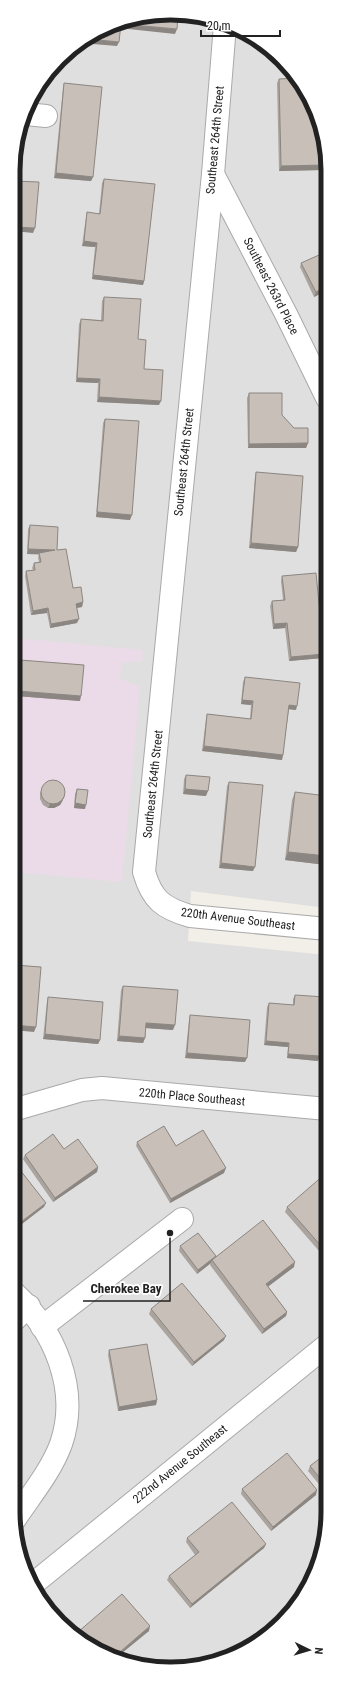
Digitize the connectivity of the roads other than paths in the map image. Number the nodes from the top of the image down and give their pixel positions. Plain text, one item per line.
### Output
1 (225, 30) edge
2 (213, 174) junction
3 (321, 384) edge
4 (155, 896) joint
5 (321, 928) edge
6 (20, 1108) edge
7 (321, 1108) edge
8 (182, 1219) dead end
9 (20, 1308) edge
10 (42, 1327) junction
11 (321, 1350) edge
12 (20, 1510) edge
13 (37, 1581) edge

1 - 2 street, Southeast 264th Street
2 - 3 street, Southeast 263rd Place
2 - 4 street, Southeast 264th Street
4 - 5 street, 220th Avenue Southeast
6 - 7 street, 220th Place Southeast
8 - 10 street
9 - 10 street
10 - 12 street
11 - 13 street, 222nd Avenue Southeast

